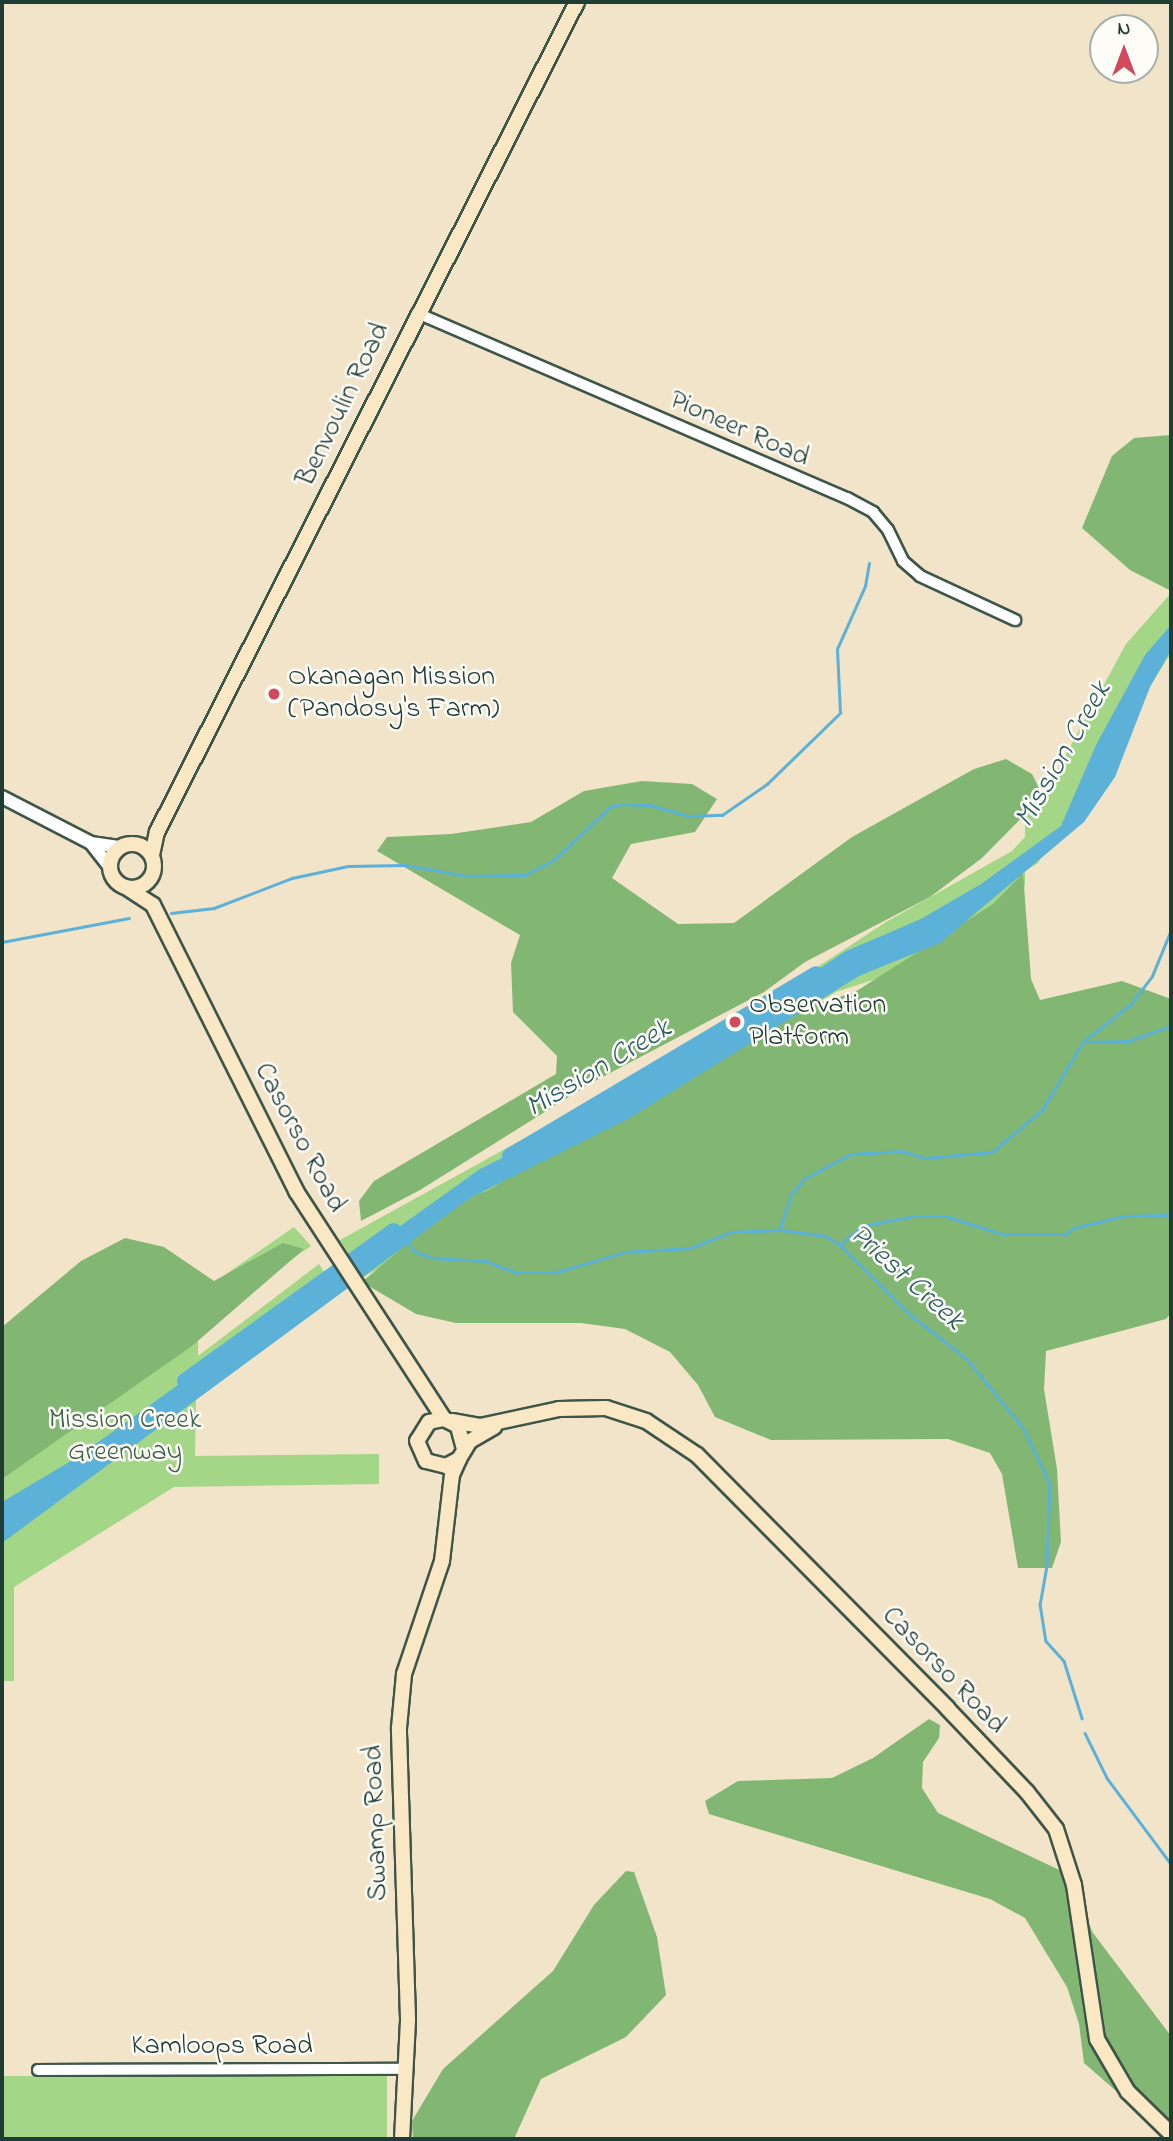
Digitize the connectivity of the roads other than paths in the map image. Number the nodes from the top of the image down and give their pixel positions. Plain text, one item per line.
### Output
1 (577, 2) edge
2 (417, 313) junction
3 (1015, 620) dead end
4 (2, 797) edge
5 (158, 832) junction
6 (91, 843) junction
7 (127, 845) junction
8 (152, 855) junction
9 (109, 866) junction
10 (152, 876) junction
11 (127, 888) junction
12 (153, 905) junction
13 (419, 1384) junction
14 (448, 1420) junction
15 (509, 1421) junction
16 (423, 1427) junction
17 (461, 1454) junction
18 (426, 1461) junction
19 (447, 1512) junction
20 (407, 2069) junction
21 (38, 2070) dead end
22 (1171, 2134) edge
23 (402, 2139) edge

1 - 2 main road, Benvoulin Road
2 - 3 street, Pioneer Road
2 - 5 main road, Benvoulin Road
4 - 6 street
5 - 7 main road
5 - 8 main road, Benvoulin Road
6 - 7 street
6 - 9 street
7 - 8 main road
7 - 9 main road
8 - 10 main road
9 - 11 main road
10 - 11 main road
10 - 12 main road, Casorso Road
11 - 12 main road
12 - 13 main road, Casorso Road
13 - 14 main road, Casorso Road
13 - 16 main road, Casorso Road
14 - 15 main road, Casorso Road
14 - 16 main road
14 - 17 main road
15 - 17 main road, Casorso Road
15 - 22 main road, Casorso Road
16 - 18 main road
17 - 18 main road
17 - 19 main road, Swamp Road
18 - 19 main road, Swamp Road
19 - 20 main road, Swamp Road
20 - 21 street, Kamloops Road
20 - 23 main road, Swamp Road

